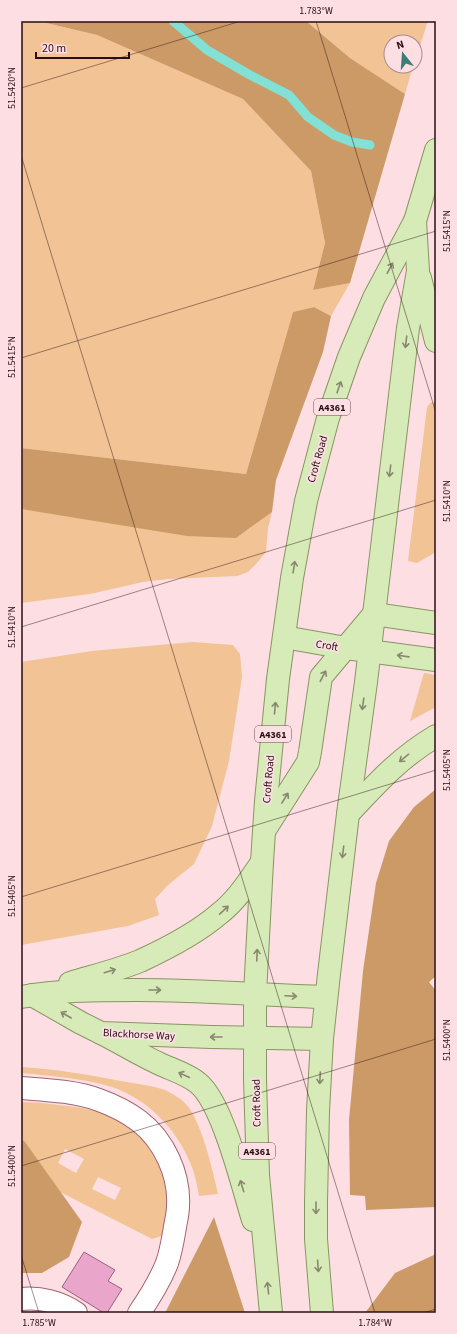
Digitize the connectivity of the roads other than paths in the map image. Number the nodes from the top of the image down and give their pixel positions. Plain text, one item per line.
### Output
1 (436, 150) edge
2 (415, 221) junction
3 (418, 271) junction
4 (436, 341) edge
5 (374, 614) junction
6 (436, 623) edge
7 (284, 638) junction
8 (346, 648) junction
9 (370, 651) junction
10 (436, 660) edge
11 (436, 736) edge
12 (348, 814) junction
13 (264, 830) junction
14 (262, 862) junction
15 (255, 994) junction
16 (27, 996) edge
17 (326, 998) junction
18 (101, 1033) junction
19 (255, 1038) junction
20 (322, 1039) junction
21 (21, 1088) edge
22 (266, 1263) junction
23 (21, 1299) edge
24 (76, 1313) edge
25 (139, 1313) edge
26 (271, 1313) edge
27 (322, 1313) edge

1 - 2 main road, Croft Road / A4361
2 - 3 main road, Croft Road / A4361
7 -> 2 main road, Croft Road / A4361
3 - 4 main road
3 -> 5 main road, Croft Road / A4361
5 - 6 main road
5 - 8 main road
5 - 9 main road, Croft Road / A4361
7 - 8 main road, Croft
13 -> 7 main road, Croft Road / A4361
8 - 9 main road, Croft
13 -> 8 main road
10 -> 9 main road, Croft
9 -> 12 main road, Croft Road / A4361
11 -> 12 main road
12 -> 17 main road, Croft Road / A4361
13 - 14 main road, Croft Road / A4361
15 -> 14 main road, Croft Road / A4361
16 -> 14 main road
16 -> 15 main road
15 -> 17 main road
15 - 19 main road, Croft Road / A4361
18 -> 16 main road, Blackhorse Way
17 - 20 main road, Croft Road / A4361
19 -> 18 main road, Blackhorse Way
22 -> 18 main road
19 - 20 main road, Blackhorse Way
19 - 22 main road, Croft Road / A4361
20 -> 27 main road, Croft Road / A4361
21 - 25 street
26 -> 22 main road, Croft Road / A4361
23 - 24 street

